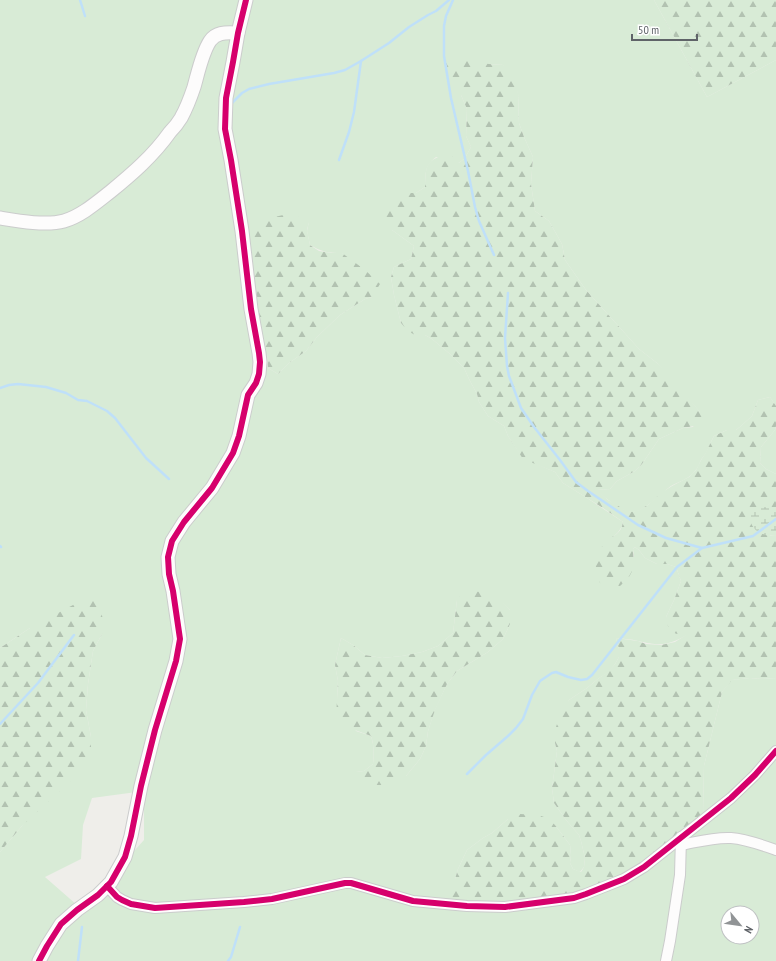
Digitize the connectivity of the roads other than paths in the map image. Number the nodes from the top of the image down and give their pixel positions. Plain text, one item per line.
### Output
1 (246, 0) edge
2 (238, 33) junction
3 (0, 218) edge
4 (776, 751) edge
5 (681, 841) junction
6 (776, 850) edge
7 (107, 886) junction
8 (38, 961) edge
9 (666, 961) edge

1 - 2 street
2 - 3 street
2 - 7 street
4 - 5 street
5 - 6 street
5 - 7 street
5 - 9 street
7 - 8 street

